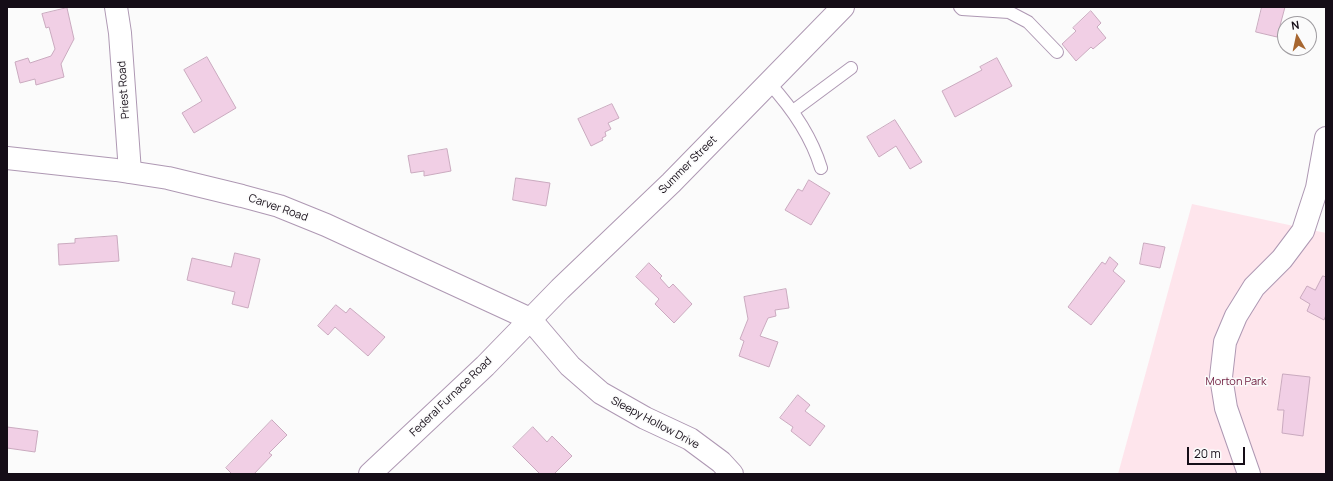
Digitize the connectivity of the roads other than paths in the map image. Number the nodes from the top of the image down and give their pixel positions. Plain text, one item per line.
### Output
1 (116, 7) edge
2 (843, 7) edge
3 (960, 7) edge
4 (1057, 52) dead end
5 (851, 68) dead end
6 (769, 82) junction
7 (793, 111) junction
8 (1326, 138) edge
9 (7, 158) edge
10 (821, 168) dead end
11 (130, 172) junction
12 (530, 319) junction
13 (370, 474) edge
14 (732, 474) edge
15 (1249, 474) edge

1 - 11 street, Priest Road
2 - 6 street, Summer Street
3 - 4 lane
5 - 7 lane
6 - 7 lane
6 - 12 street, Summer Street
7 - 10 lane
8 - 15 street
9 - 11 street, Carver Road
11 - 12 street, Carver Road
12 - 13 street, Federal Furnace Road
12 - 14 street, Sleepy Hollow Drive

